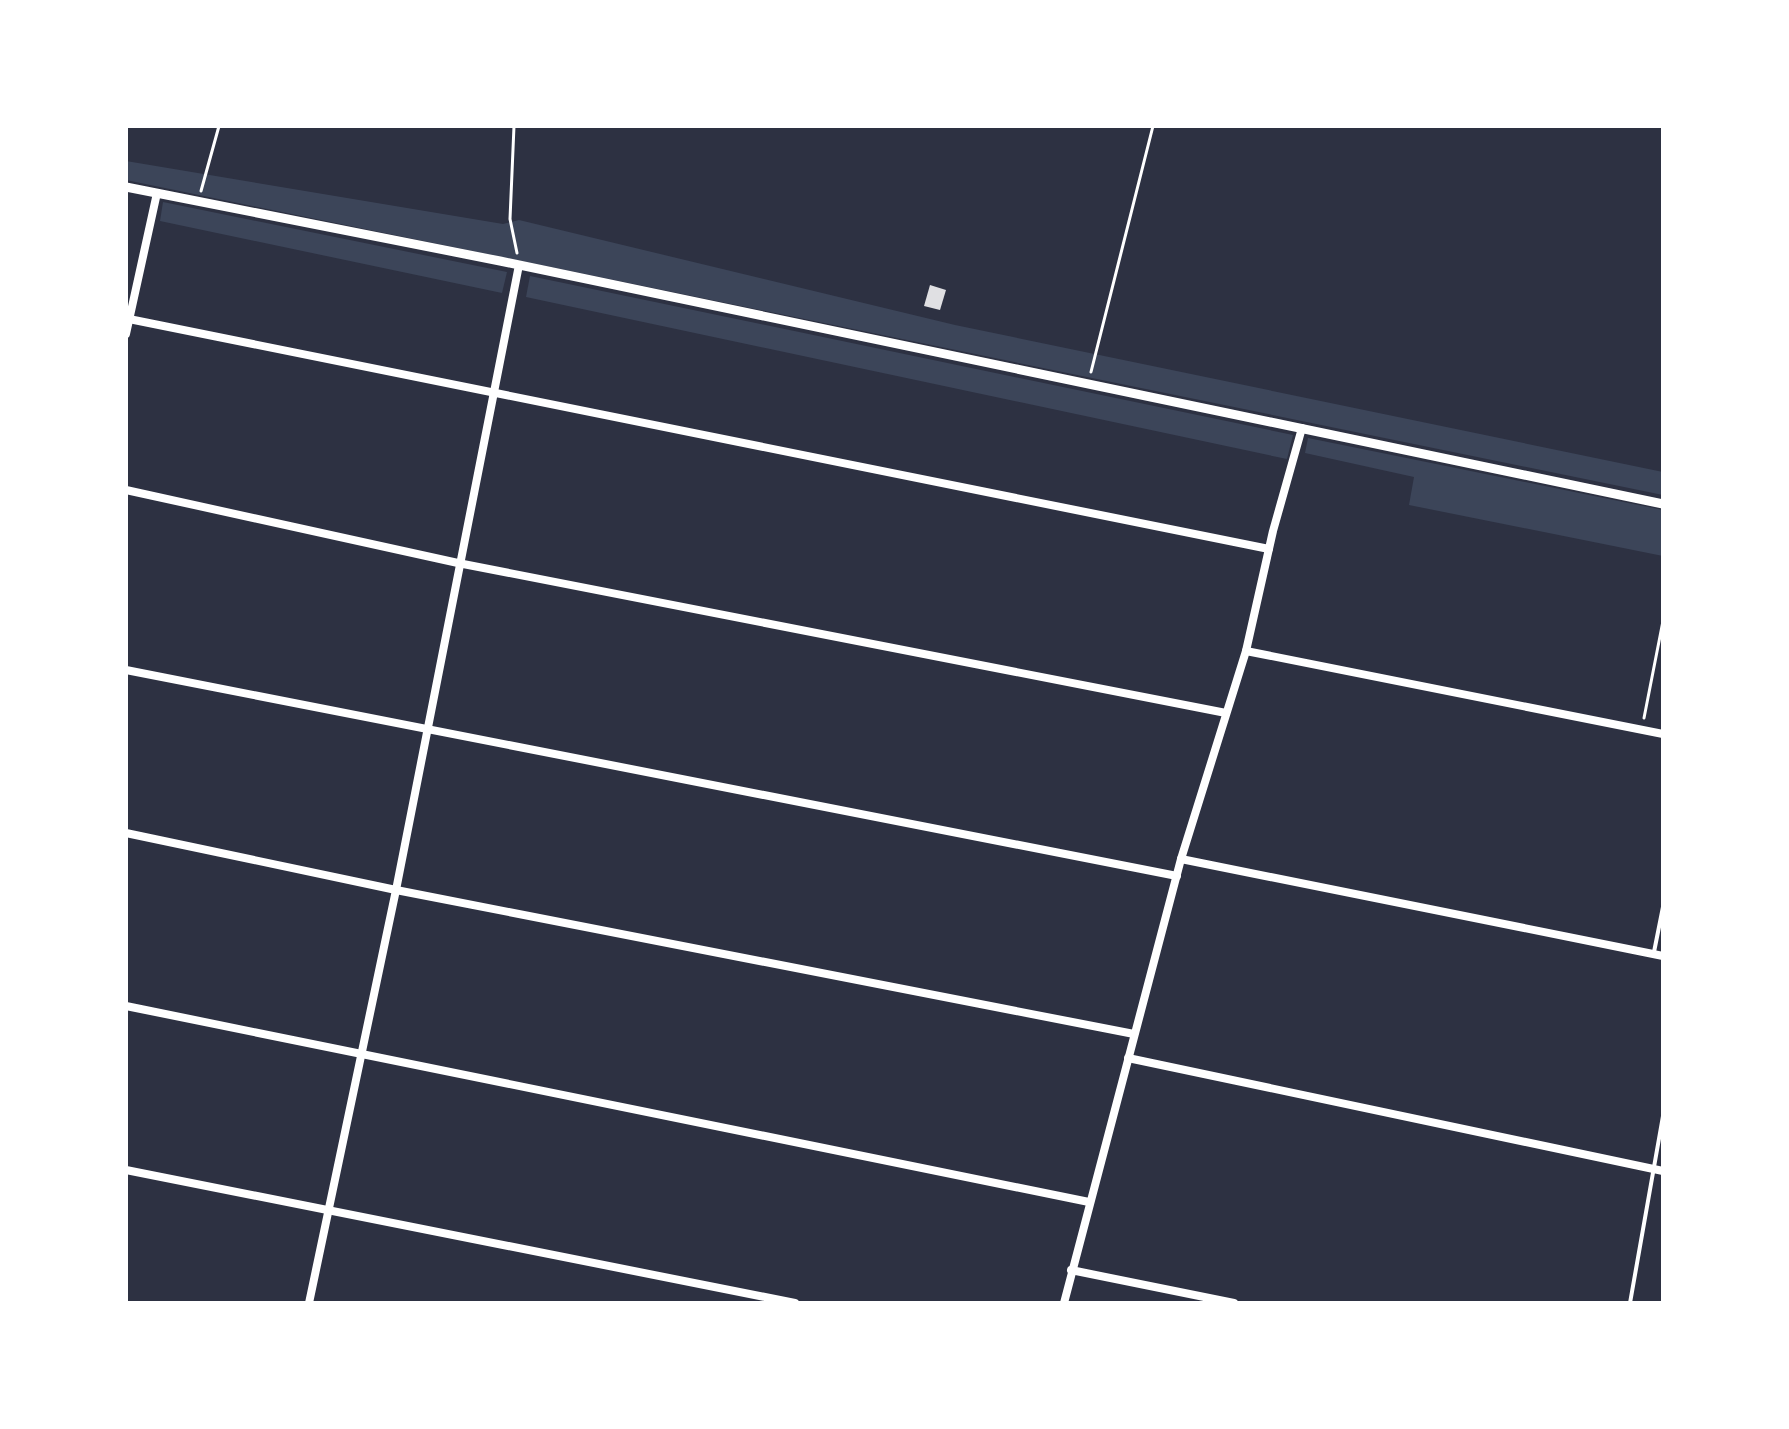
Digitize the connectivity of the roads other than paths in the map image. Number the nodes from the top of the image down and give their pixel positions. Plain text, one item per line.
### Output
1 (126, 187) edge
2 (157, 193) junction
3 (519, 265) junction
4 (129, 319) junction
5 (126, 334) edge
6 (494, 394) junction
7 (1302, 428) junction
8 (126, 490) edge
9 (1663, 504) edge
10 (1269, 549) junction
11 (458, 563) junction
12 (1246, 651) junction
13 (126, 670) edge
14 (1226, 713) junction
15 (427, 727) junction
16 (1663, 734) edge
17 (126, 833) edge
18 (1181, 859) junction
19 (1177, 876) junction
20 (396, 890) junction
21 (1663, 907) edge
22 (1658, 955) edge
23 (126, 1006) edge
24 (1134, 1034) junction
25 (360, 1055) junction
26 (1128, 1058) junction
27 (1663, 1116) edge
28 (1651, 1169) junction
29 (126, 1170) edge
30 (1663, 1171) edge
31 (1089, 1202) junction
32 (327, 1210) junction
33 (1071, 1270) junction
34 (309, 1303) edge
35 (795, 1303) edge
36 (1064, 1303) edge
37 (1234, 1303) edge
38 (1630, 1303) edge

1 - 2 street
2 - 3 street
2 - 4 street
3 - 6 street
3 - 7 street
4 - 5 street
4 - 6 street
6 - 10 street
6 - 11 street
7 - 9 street
7 - 10 street
8 - 11 street
10 - 12 street
11 - 14 street
11 - 15 street
12 - 14 street
12 - 16 street
13 - 15 street
14 - 18 street
15 - 19 street
15 - 20 street
17 - 20 street
18 - 19 street
18 - 22 street
19 - 24 street
20 - 24 street
20 - 25 street
21 - 22 lane
23 - 25 street
24 - 26 street
25 - 31 street
25 - 32 street
26 - 28 street
26 - 31 street
27 - 28 lane
28 - 30 street
28 - 38 lane
29 - 32 street
31 - 33 street
32 - 34 street
32 - 35 street
33 - 36 street
33 - 37 street

